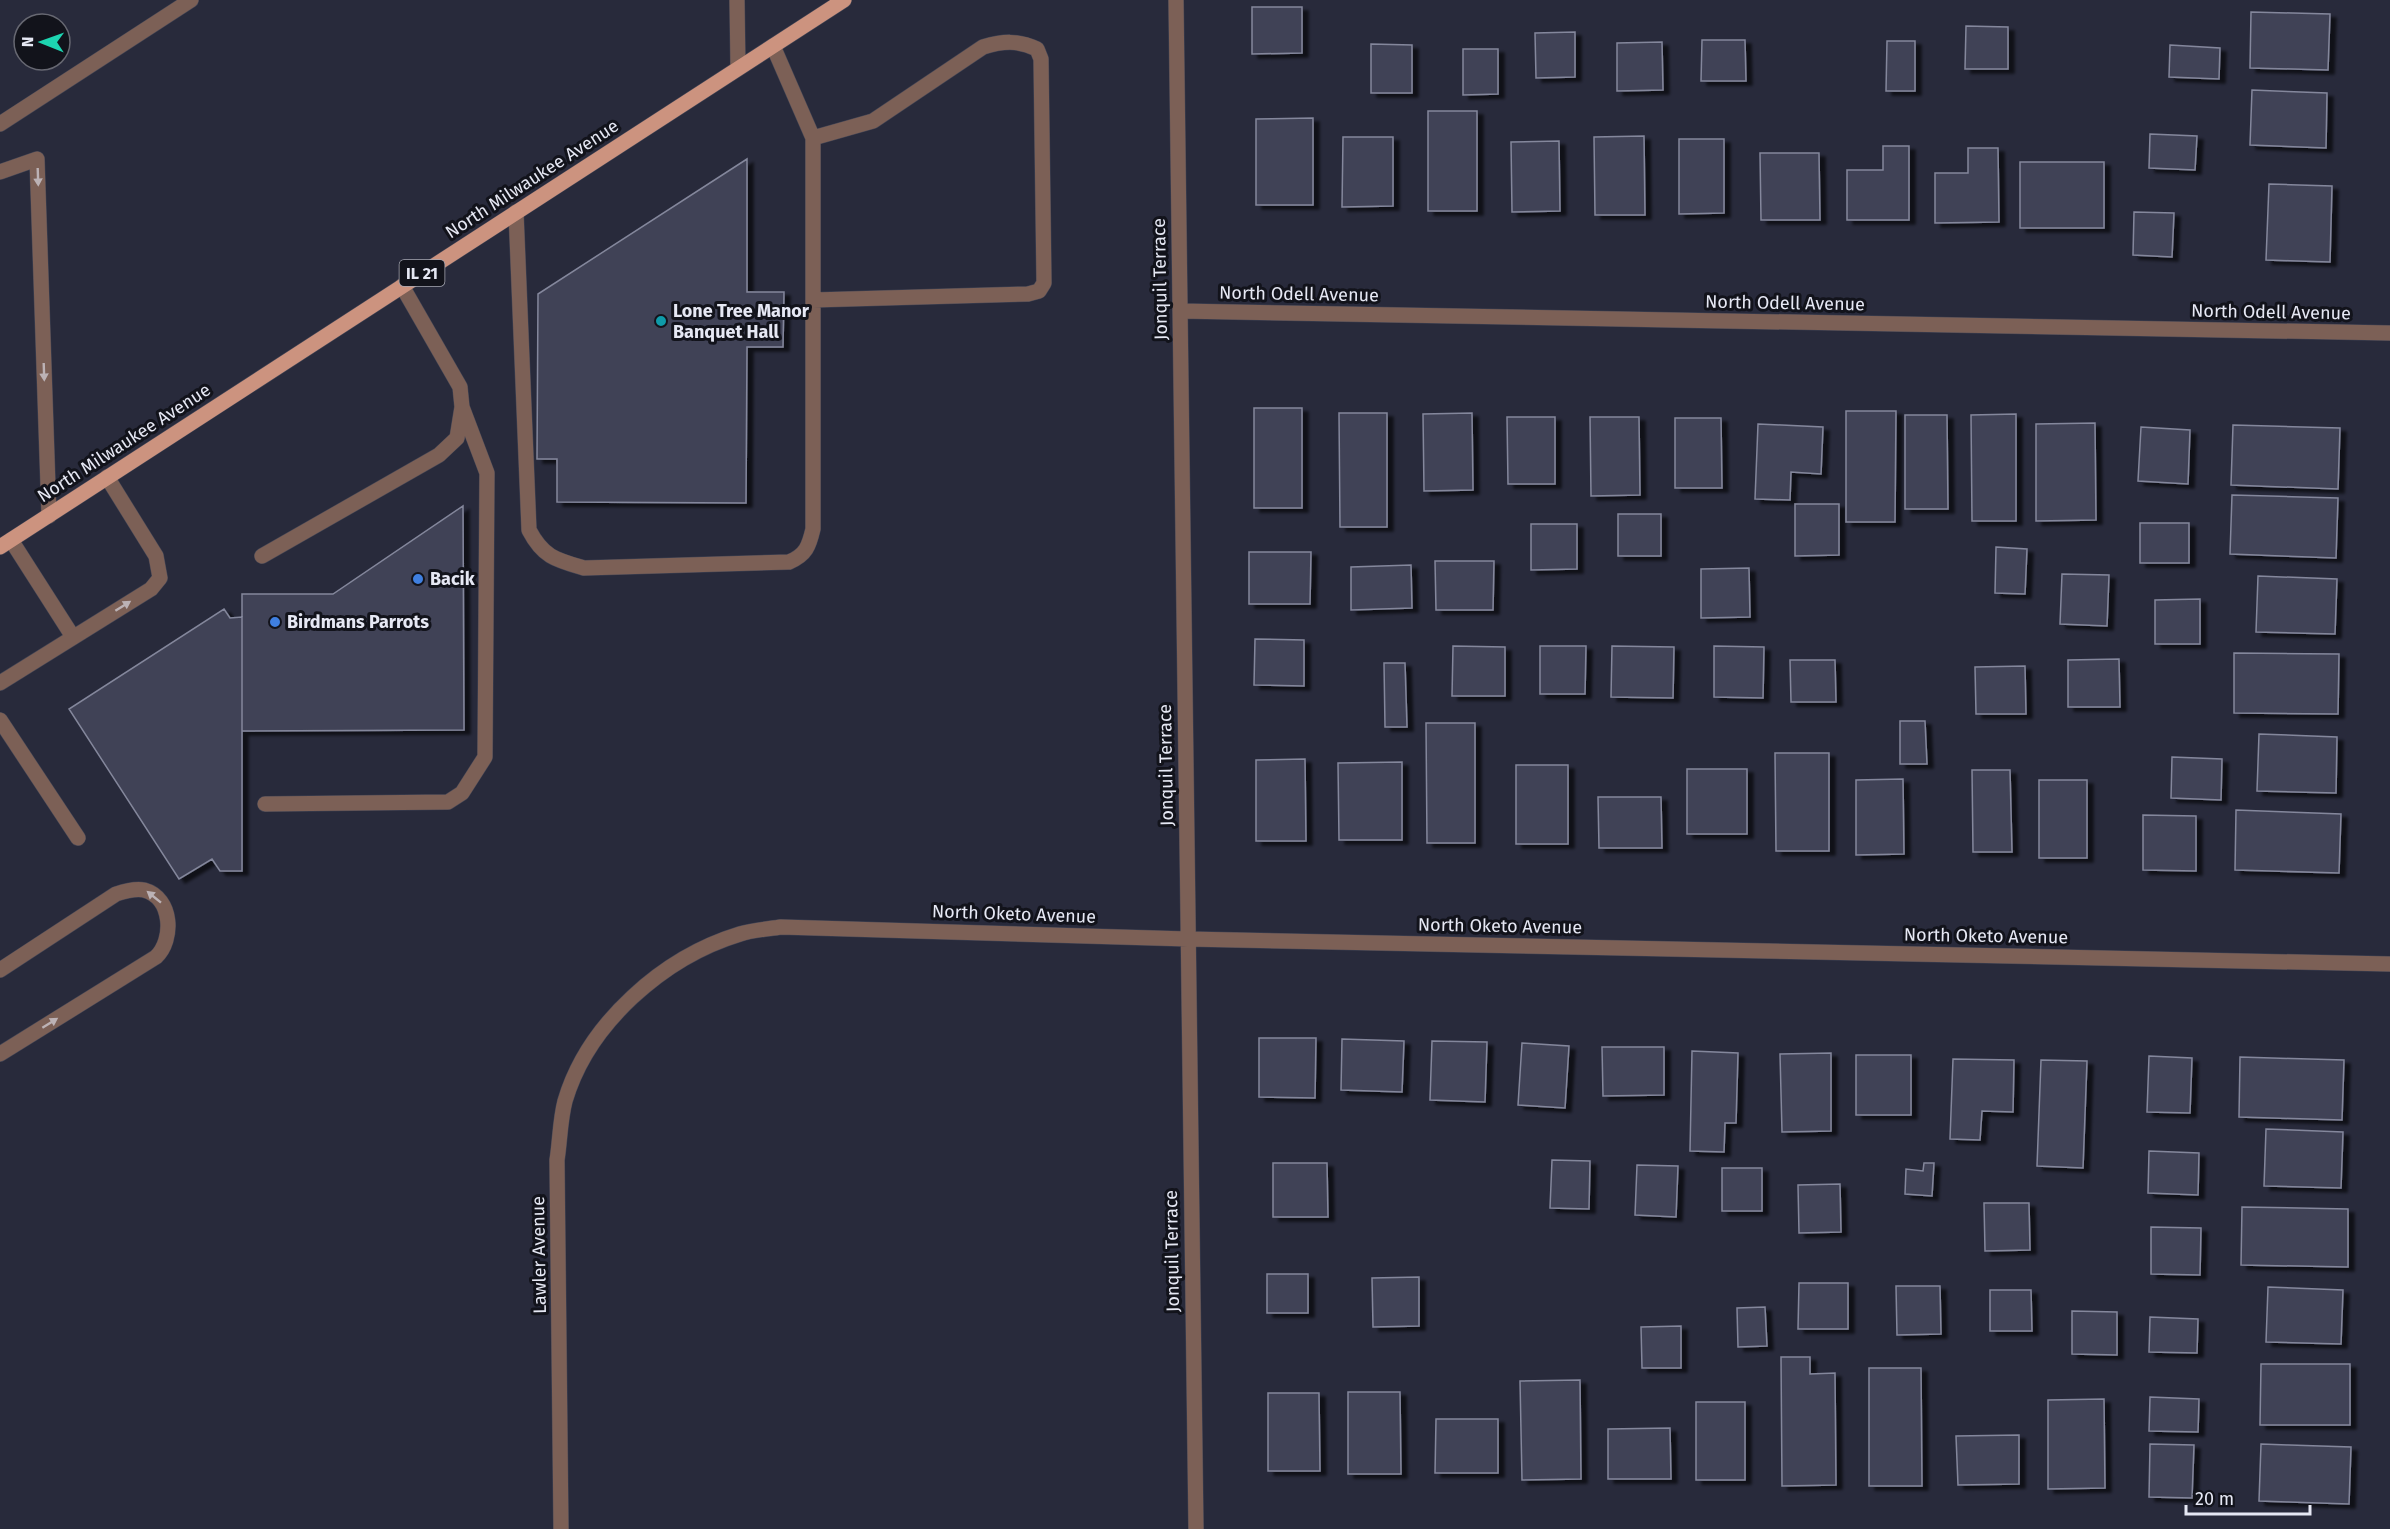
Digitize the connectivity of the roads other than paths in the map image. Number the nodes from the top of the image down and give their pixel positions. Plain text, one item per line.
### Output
1 (190, 0) edge
2 (736, 0) edge
3 (844, 0) edge
4 (1176, 0) edge
5 (773, 46) junction
6 (738, 68) junction
7 (0, 124) edge
8 (813, 138) junction
9 (0, 172) edge
10 (516, 212) junction
11 (402, 286) junction
12 (813, 300) junction
13 (1180, 311) junction
14 (2390, 333) edge
15 (462, 407) junction
16 (107, 477) junction
17 (49, 516) junction
18 (5, 543) edge
19 (262, 556) dead end
20 (74, 637) junction
21 (0, 683) edge
22 (0, 720) edge
23 (265, 804) dead end
24 (78, 838) dead end
25 (1188, 939) junction
26 (2390, 964) edge
27 (0, 970) edge
28 (629, 1001) joint
29 (0, 1054) edge
30 (561, 1529) edge
31 (1196, 1529) edge

1 - 7 street
2 - 6 street
3 - 5 main road, North Milwaukee Avenue / IL 21
4 - 13 street, Jonquil Terrace
5 - 6 main road, North Milwaukee Avenue / IL 21
5 - 8 street
6 - 10 main road, North Milwaukee Avenue / IL 21
8 - 12 street
8 - 12 street
9 -> 17 street
10 - 11 main road, North Milwaukee Avenue / IL 21
10 - 12 street
11 - 15 street
11 - 16 main road, North Milwaukee Avenue / IL 21
13 - 14 street, North Odell Avenue
13 - 25 street, Jonquil Terrace
15 - 19 street
15 - 23 street
16 - 17 main road, North Milwaukee Avenue / IL 21
20 -> 16 street
17 - 18 main road, North Milwaukee Avenue / IL 21
18 - 20 street
20 - 21 street
22 - 24 street
25 - 26 street, North Oketo Avenue
25 - 28 street, North Oketo Avenue
25 - 31 street, Jonquil Terrace
29 -> 27 street
28 - 30 street, Lawler Avenue

